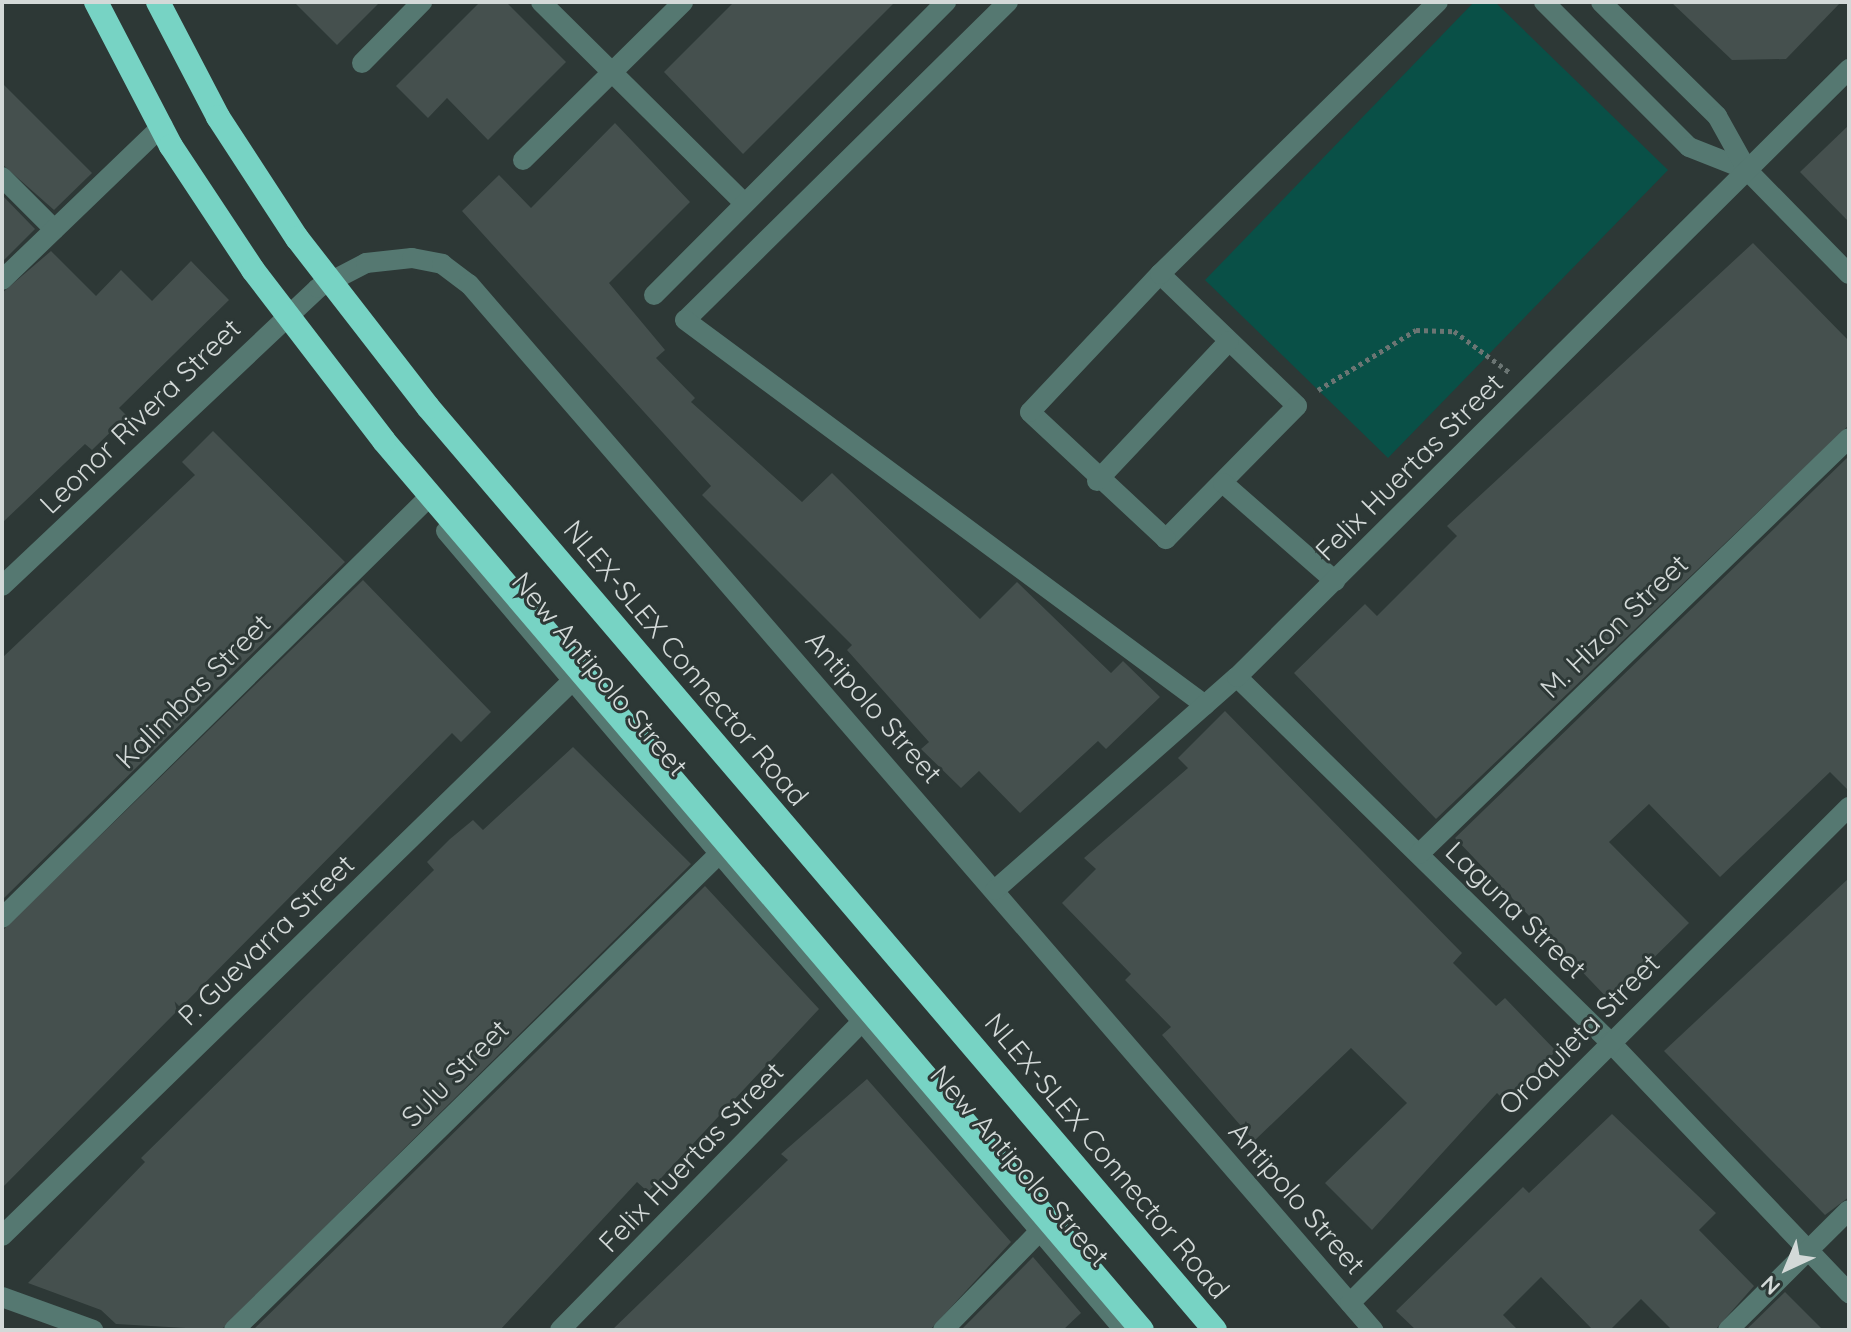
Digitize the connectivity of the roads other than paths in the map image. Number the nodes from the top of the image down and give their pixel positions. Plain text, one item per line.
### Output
1 (96, 2) edge
2 (105, 2) edge
3 (158, 2) edge
4 (422, 2) edge
5 (541, 2) edge
6 (683, 2) edge
7 (946, 2) edge
8 (1008, 2) edge
9 (1438, 2) edge
10 (1544, 2) edge
11 (1601, 2) edge
12 (362, 63) dead end
13 (1849, 69) edge
14 (615, 70) junction
15 (163, 125) junction
16 (523, 160) dead end
17 (1747, 170) junction
18 (2, 177) edge
19 (742, 201) junction
20 (54, 229) junction
21 (1160, 274) junction
22 (1849, 274) edge
23 (2, 280) edge
24 (654, 295) dead end
25 (281, 319) junction
26 (1229, 341) junction
27 (1849, 438) edge
28 (1097, 481) junction
29 (1223, 483) junction
30 (423, 503) junction
31 (1335, 581) junction
32 (2, 586) edge
33 (1237, 677) junction
34 (569, 684) junction
35 (1205, 705) junction
36 (1849, 807) edge
37 (1419, 854) junction
38 (716, 857) junction
39 (995, 890) junction
40 (2, 918) edge
41 (861, 1023) junction
42 (1610, 1042) junction
43 (1849, 1210) edge
44 (1039, 1232) junction
45 (2, 1236) edge
46 (1809, 1250) junction
47 (1849, 1293) edge
48 (2, 1297) edge
49 (1350, 1303) junction
50 (93, 1330) edge
51 (234, 1330) edge
52 (560, 1330) edge
53 (943, 1330) edge
54 (1124, 1330) edge
55 (1142, 1330) edge
56 (1215, 1330) edge
57 (1373, 1330) edge
58 (1728, 1330) edge

1 - 55 highway, bridge
2 - 15 street, New Antipolo Street
3 - 56 highway, NLEX-SLEX Connector Road, bridge
4 - 12 street
5 - 14 street
6 - 14 street
7 - 19 street
8 - 35 street
9 - 21 street
10 - 17 street
11 - 17 street
13 - 17 street, Felix Huertas Street
14 - 16 street
14 - 19 street
15 - 20 street
15 - 25 street, New Antipolo Street
17 - 22 street
17 - 31 street, Felix Huertas Street
18 - 20 street
19 - 24 street
20 - 23 street
21 - 26 street
21 - 28 street
25 - 30 street, New Antipolo Street
25 - 32 street, Leonor Rivera Street
25 - 39 street, Antipolo Street
26 - 28 street
26 - 29 street
27 - 37 street, M. Hizon Street
28 - 29 street
29 - 31 street
30 - 34 street, New Antipolo Street
30 - 40 street, Kalimbas Street
31 - 33 street, Felix Huertas Street
33 - 35 street, Felix Huertas Street
33 - 37 street, Laguna Street
34 - 38 street, New Antipolo Street
34 - 45 street, P. Guevarra Street
35 - 39 street, Felix Huertas Street
36 - 42 street, Oroquieta Street
37 - 42 street, Laguna Street
38 - 41 street, New Antipolo Street
38 - 51 street, Sulu Street
39 - 49 street, Antipolo Street
41 - 44 street, New Antipolo Street
41 - 52 street, Felix Huertas Street
42 - 46 street, Laguna Street
42 - 49 street, Oroquieta Street
43 - 46 street
44 - 53 street
44 - 54 street, New Antipolo Street
46 - 47 street, Laguna Street
46 - 58 street
48 - 50 street
49 - 57 street, Antipolo Street

